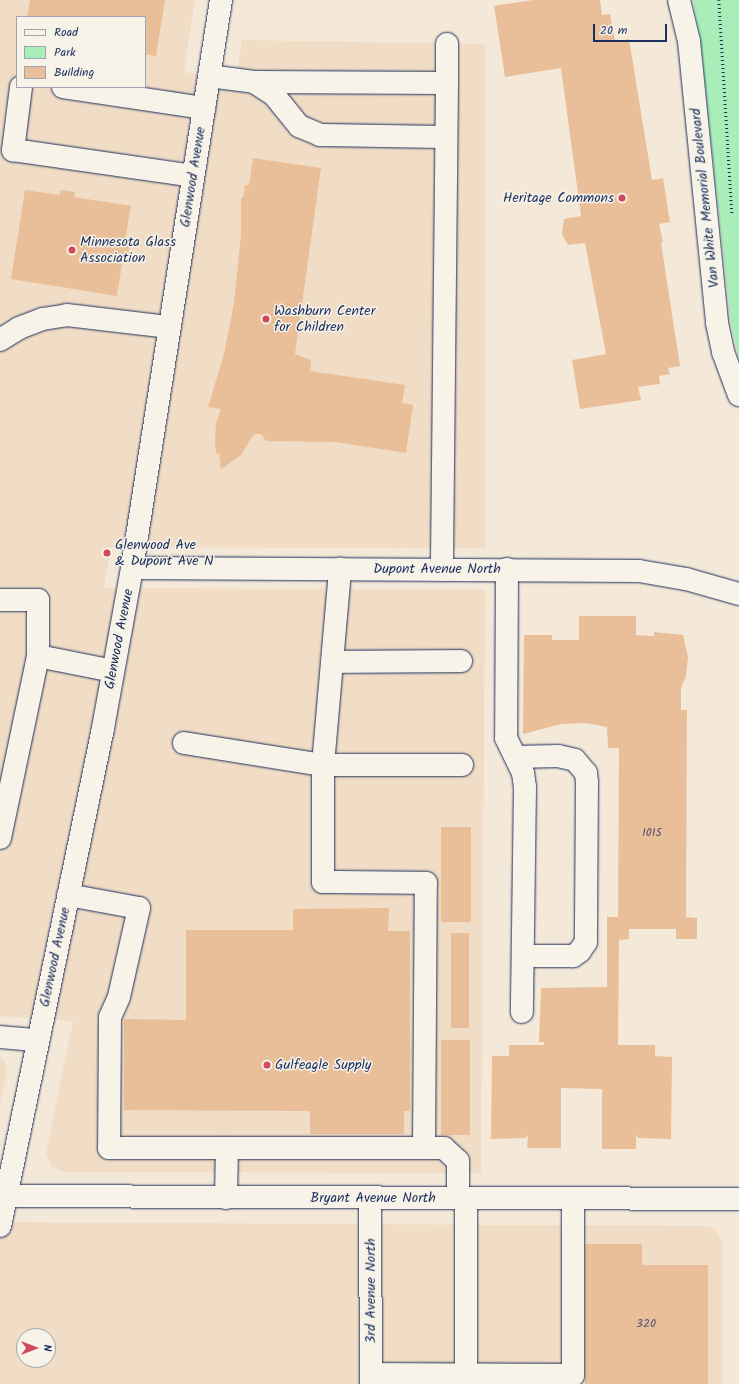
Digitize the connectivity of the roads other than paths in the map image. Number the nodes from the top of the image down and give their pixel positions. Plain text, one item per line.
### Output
1 (220, 0) edge
2 (680, 0) edge
3 (447, 44) dead end
4 (209, 76) junction
5 (254, 82) junction
6 (447, 83) junction
7 (21, 88) edge
8 (70, 88) edge
9 (204, 108) junction
10 (446, 137) junction
11 (193, 176) junction
12 (169, 327) junction
13 (0, 340) edge
14 (739, 395) edge
15 (132, 568) junction
16 (340, 569) junction
17 (507, 569) junction
18 (442, 570) junction
19 (739, 594) edge
20 (0, 600) edge
21 (38, 656) junction
22 (461, 661) dead end
23 (332, 662) junction
24 (113, 671) junction
25 (184, 743) dead end
26 (516, 757) junction
27 (323, 765) junction
28 (462, 765) dead end
29 (0, 838) edge
30 (68, 895) junction
31 (523, 956) junction
32 (522, 1012) dead end
33 (0, 1037) edge
34 (38, 1040) junction
35 (227, 1148) junction
36 (424, 1148) junction
37 (6, 1196) junction
38 (226, 1198) junction
39 (462, 1198) junction
40 (370, 1199) junction
41 (573, 1199) junction
42 (739, 1200) edge
43 (0, 1226) edge
44 (466, 1374) junction
45 (371, 1379) edge

1 - 4 street, Glenwood Avenue
2 - 14 street, Van White Memorial Boulevard
3 - 6 street
4 - 5 street
4 - 9 street, Glenwood Avenue
5 - 6 street
5 - 10 street
6 - 10 street
7 - 11 street
8 - 9 street
9 - 11 street, Glenwood Avenue
10 - 18 street
11 - 12 street, Glenwood Avenue
12 - 13 street
12 - 15 street, Glenwood Avenue
15 - 16 street, Dupont Avenue North
15 - 24 street, Glenwood Avenue
16 - 18 street, Dupont Avenue North
16 - 23 street
17 - 18 street, Dupont Avenue North
17 - 19 street, Dupont Avenue North
17 - 26 street
20 - 21 street
21 - 24 street
21 - 29 street
22 - 23 street
23 - 27 street
24 - 30 street, Glenwood Avenue
25 - 27 street
26 - 31 street
26 - 31 street
27 - 28 street
27 - 36 street
30 - 34 street, Glenwood Avenue
30 - 35 street
31 - 32 street
33 - 34 street
34 - 37 street, Glenwood Avenue
35 - 36 street
35 - 38 street
36 - 39 street
37 - 38 street, Bryant Avenue North
37 - 43 street, Glenwood Avenue
38 - 40 street, Bryant Avenue North
39 - 40 street, Bryant Avenue North
39 - 41 street, Bryant Avenue North
39 - 44 street
40 - 45 street, 3rd Avenue North
41 - 42 street, Bryant Avenue North
41 - 44 street
44 - 45 street

